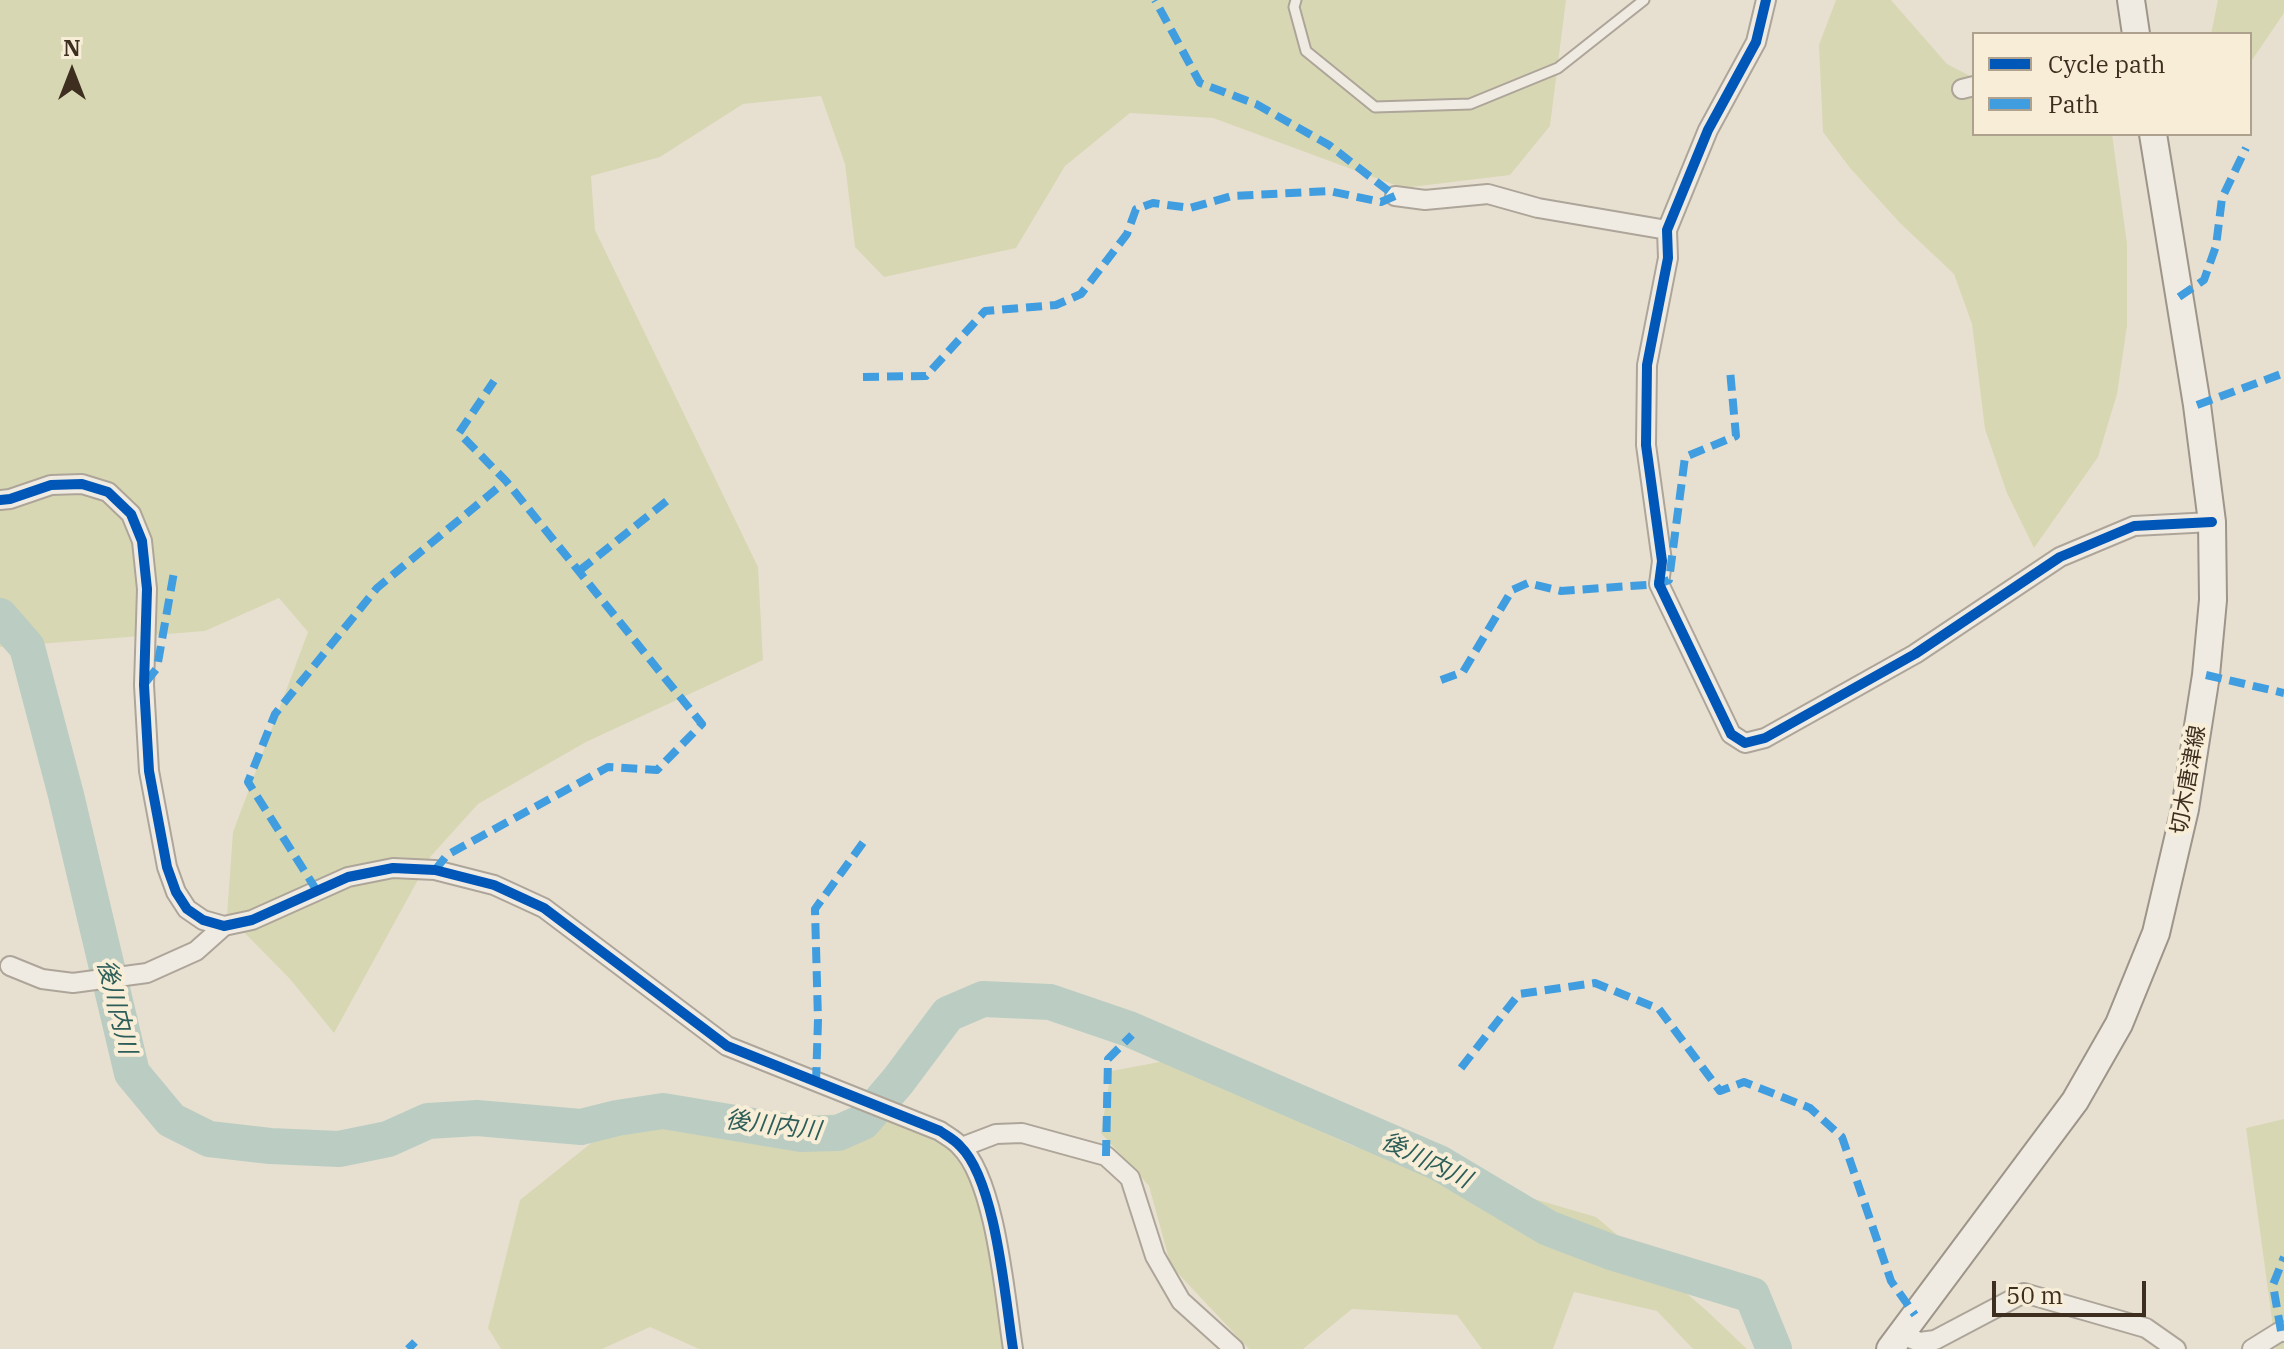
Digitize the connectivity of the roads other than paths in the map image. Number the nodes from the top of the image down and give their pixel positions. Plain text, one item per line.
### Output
1 (1296, 0) edge
2 (1644, 0) edge
3 (1766, 0) edge
4 (2131, 0) edge
5 (2136, 32) edge
6 (2153, 136) edge
7 (1395, 196) dead end
8 (1667, 230) junction
9 (0, 500) edge
10 (2212, 522) junction
11 (224, 926) junction
12 (10, 966) dead end
13 (962, 1147) junction
14 (2284, 1332) edge
15 (1896, 1342) edge
16 (1013, 1349) edge
17 (1234, 1349) edge
18 (2176, 1349) edge
19 (2252, 1349) edge

1 - 2 lane
3 - 8 street
4 - 5 main road
6 - 10 main road, 切木唐津線
7 - 8 street
8 - 10 street
9 - 11 street
10 - 15 main road, 切木唐津線
11 - 12 street
11 - 13 street
13 - 16 street
13 - 17 street
14 - 19 street
15 - 18 street

